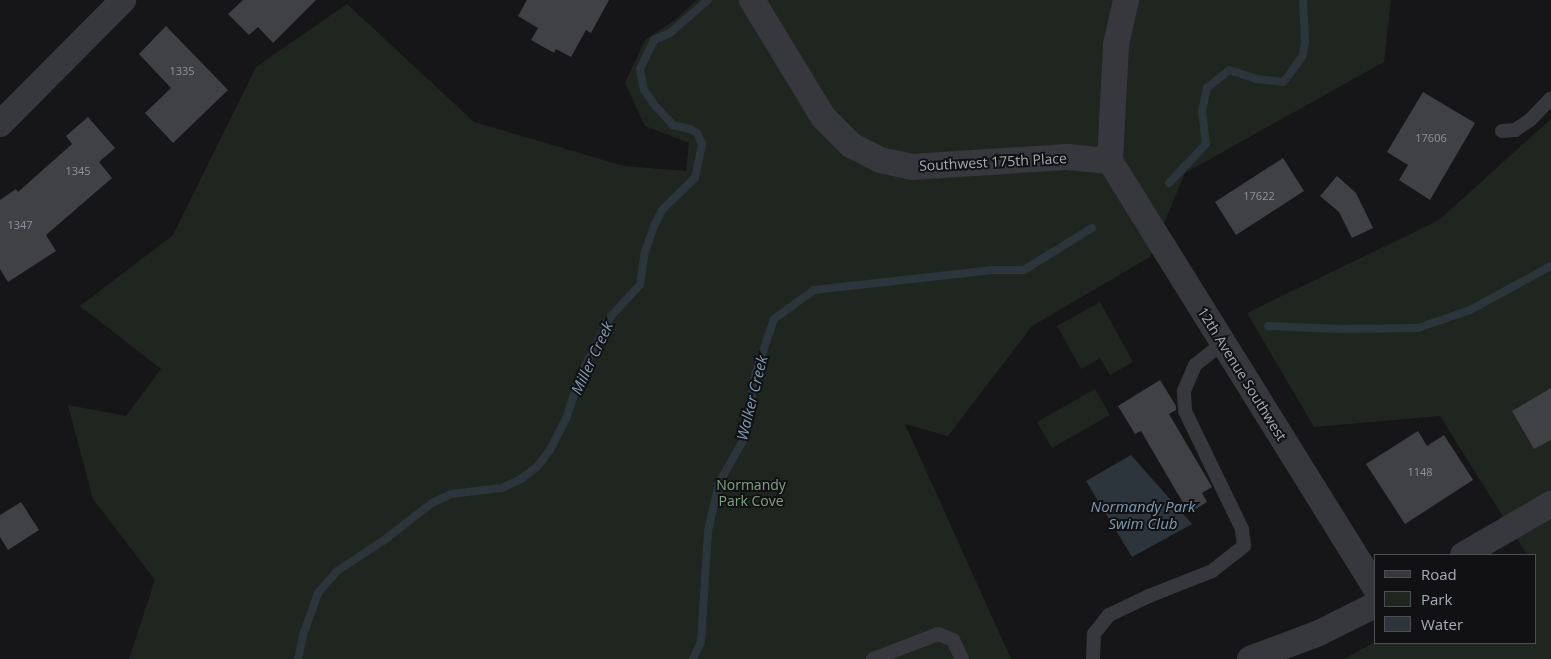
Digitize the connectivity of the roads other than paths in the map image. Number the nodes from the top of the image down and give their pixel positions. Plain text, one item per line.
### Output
1 (123, 0) edge
2 (752, 0) edge
3 (1126, 0) edge
4 (1551, 98) edge
5 (0, 124) edge
6 (1502, 131) dead end
7 (1110, 161) junction
8 (1223, 343) junction
9 (1551, 504) edge
10 (1465, 554) edge
11 (1374, 585) edge
12 (1374, 606) edge
13 (873, 659) edge
14 (962, 659) edge
15 (1092, 659) edge
16 (1250, 659) edge

1 - 5 street
2 - 7 street, Southwest 175th Place
3 - 7 street
4 - 6 lane
7 - 8 street, 12th Avenue Southwest
8 - 11 street, 12th Avenue Southwest
8 - 15 lane
9 - 10 street
12 - 16 street
13 - 14 lane

